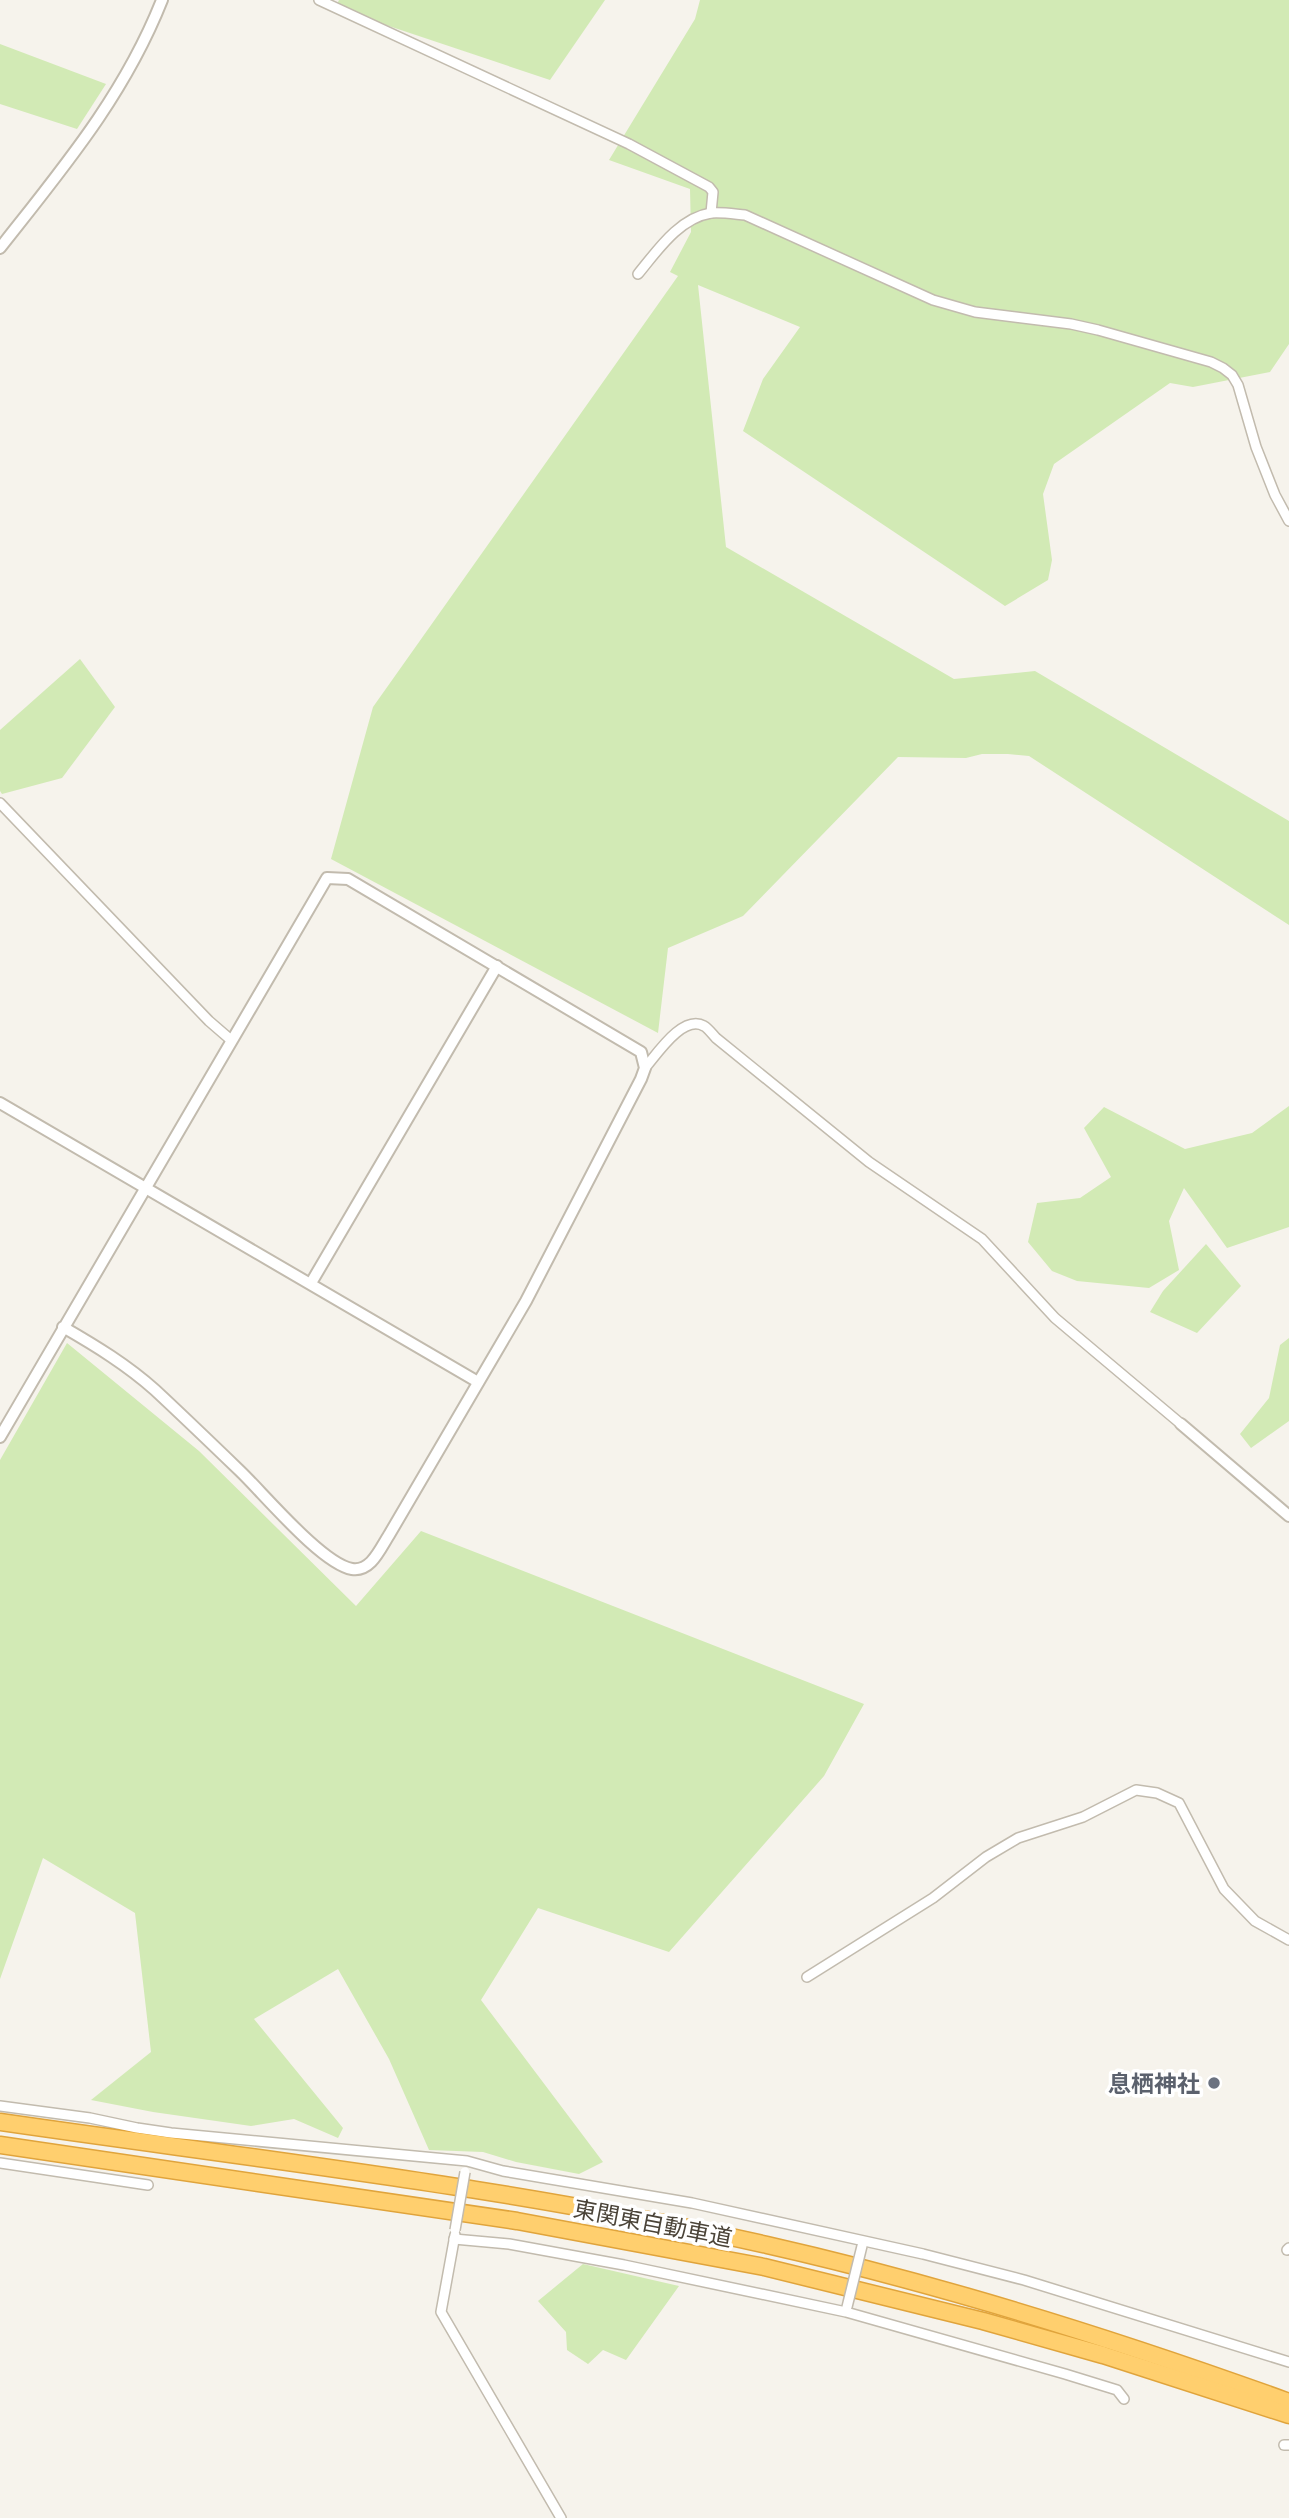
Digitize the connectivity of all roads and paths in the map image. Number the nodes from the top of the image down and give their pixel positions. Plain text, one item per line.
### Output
1 (162, 0) edge
2 (318, 0) edge
3 (711, 213) junction
4 (0, 248) edge
5 (638, 274) dead end
6 (1289, 521) edge
7 (0, 803) edge
8 (497, 966) junction
9 (231, 1040) junction
10 (645, 1068) junction
11 (0, 1103) edge
12 (145, 1187) junction
13 (311, 1283) junction
14 (63, 1327) junction
15 (478, 1382) junction
16 (1181, 1424) joint
17 (0, 1437) edge
18 (1289, 1516) edge
19 (1289, 1940) edge
20 (807, 1977) dead end
21 (0, 2106) edge
22 (0, 2122) edge
23 (0, 2145) edge
24 (467, 2161) junction
25 (0, 2163) edge
26 (148, 2185) dead end
27 (455, 2235) junction
28 (862, 2243) junction
29 (847, 2310) junction
30 (1289, 2362) edge
31 (1124, 2399) dead end
32 (1289, 2402) edge
33 (1289, 2415) edge
34 (561, 2518) edge

1 - 4 street
2 - 3 street
3 - 5 street
3 - 6 street
7 - 9 street
8 - 9 street
8 - 10 street
8 - 13 street
9 - 12 street
10 - 15 street
10 - 16 street
11 - 12 street
12 - 13 street
12 - 14 street
13 - 15 street
14 - 15 street
14 - 17 street
16 - 18 street
19 - 20 street
21 - 24 street
22 - 32 highway, 東関東自動車道
23 - 33 highway, 東関東自動車道
24 - 27 street, bridge
24 - 28 street
25 - 26 street
27 - 29 street
27 - 34 street
28 - 29 street, bridge
28 - 30 street
29 - 31 street

